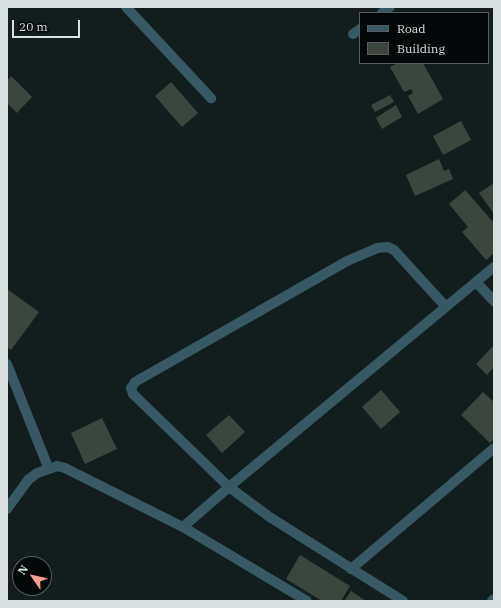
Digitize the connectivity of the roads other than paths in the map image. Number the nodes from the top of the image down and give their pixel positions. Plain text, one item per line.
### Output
1 (126, 7) edge
2 (212, 98) dead end
3 (494, 267) edge
4 (477, 283) junction
5 (494, 300) edge
6 (446, 307) junction
7 (7, 364) edge
8 (494, 448) edge
9 (48, 467) junction
10 (229, 487) junction
11 (7, 510) edge
12 (183, 527) junction
13 (351, 569) junction
14 (307, 601) edge
15 (403, 601) edge

1 - 2 street
3 - 4 street
4 - 5 street
4 - 6 street
6 - 10 street
6 - 10 street
7 - 9 street
8 - 13 street
9 - 11 street
9 - 12 street
10 - 12 street
10 - 13 street
12 - 14 street
13 - 15 street

